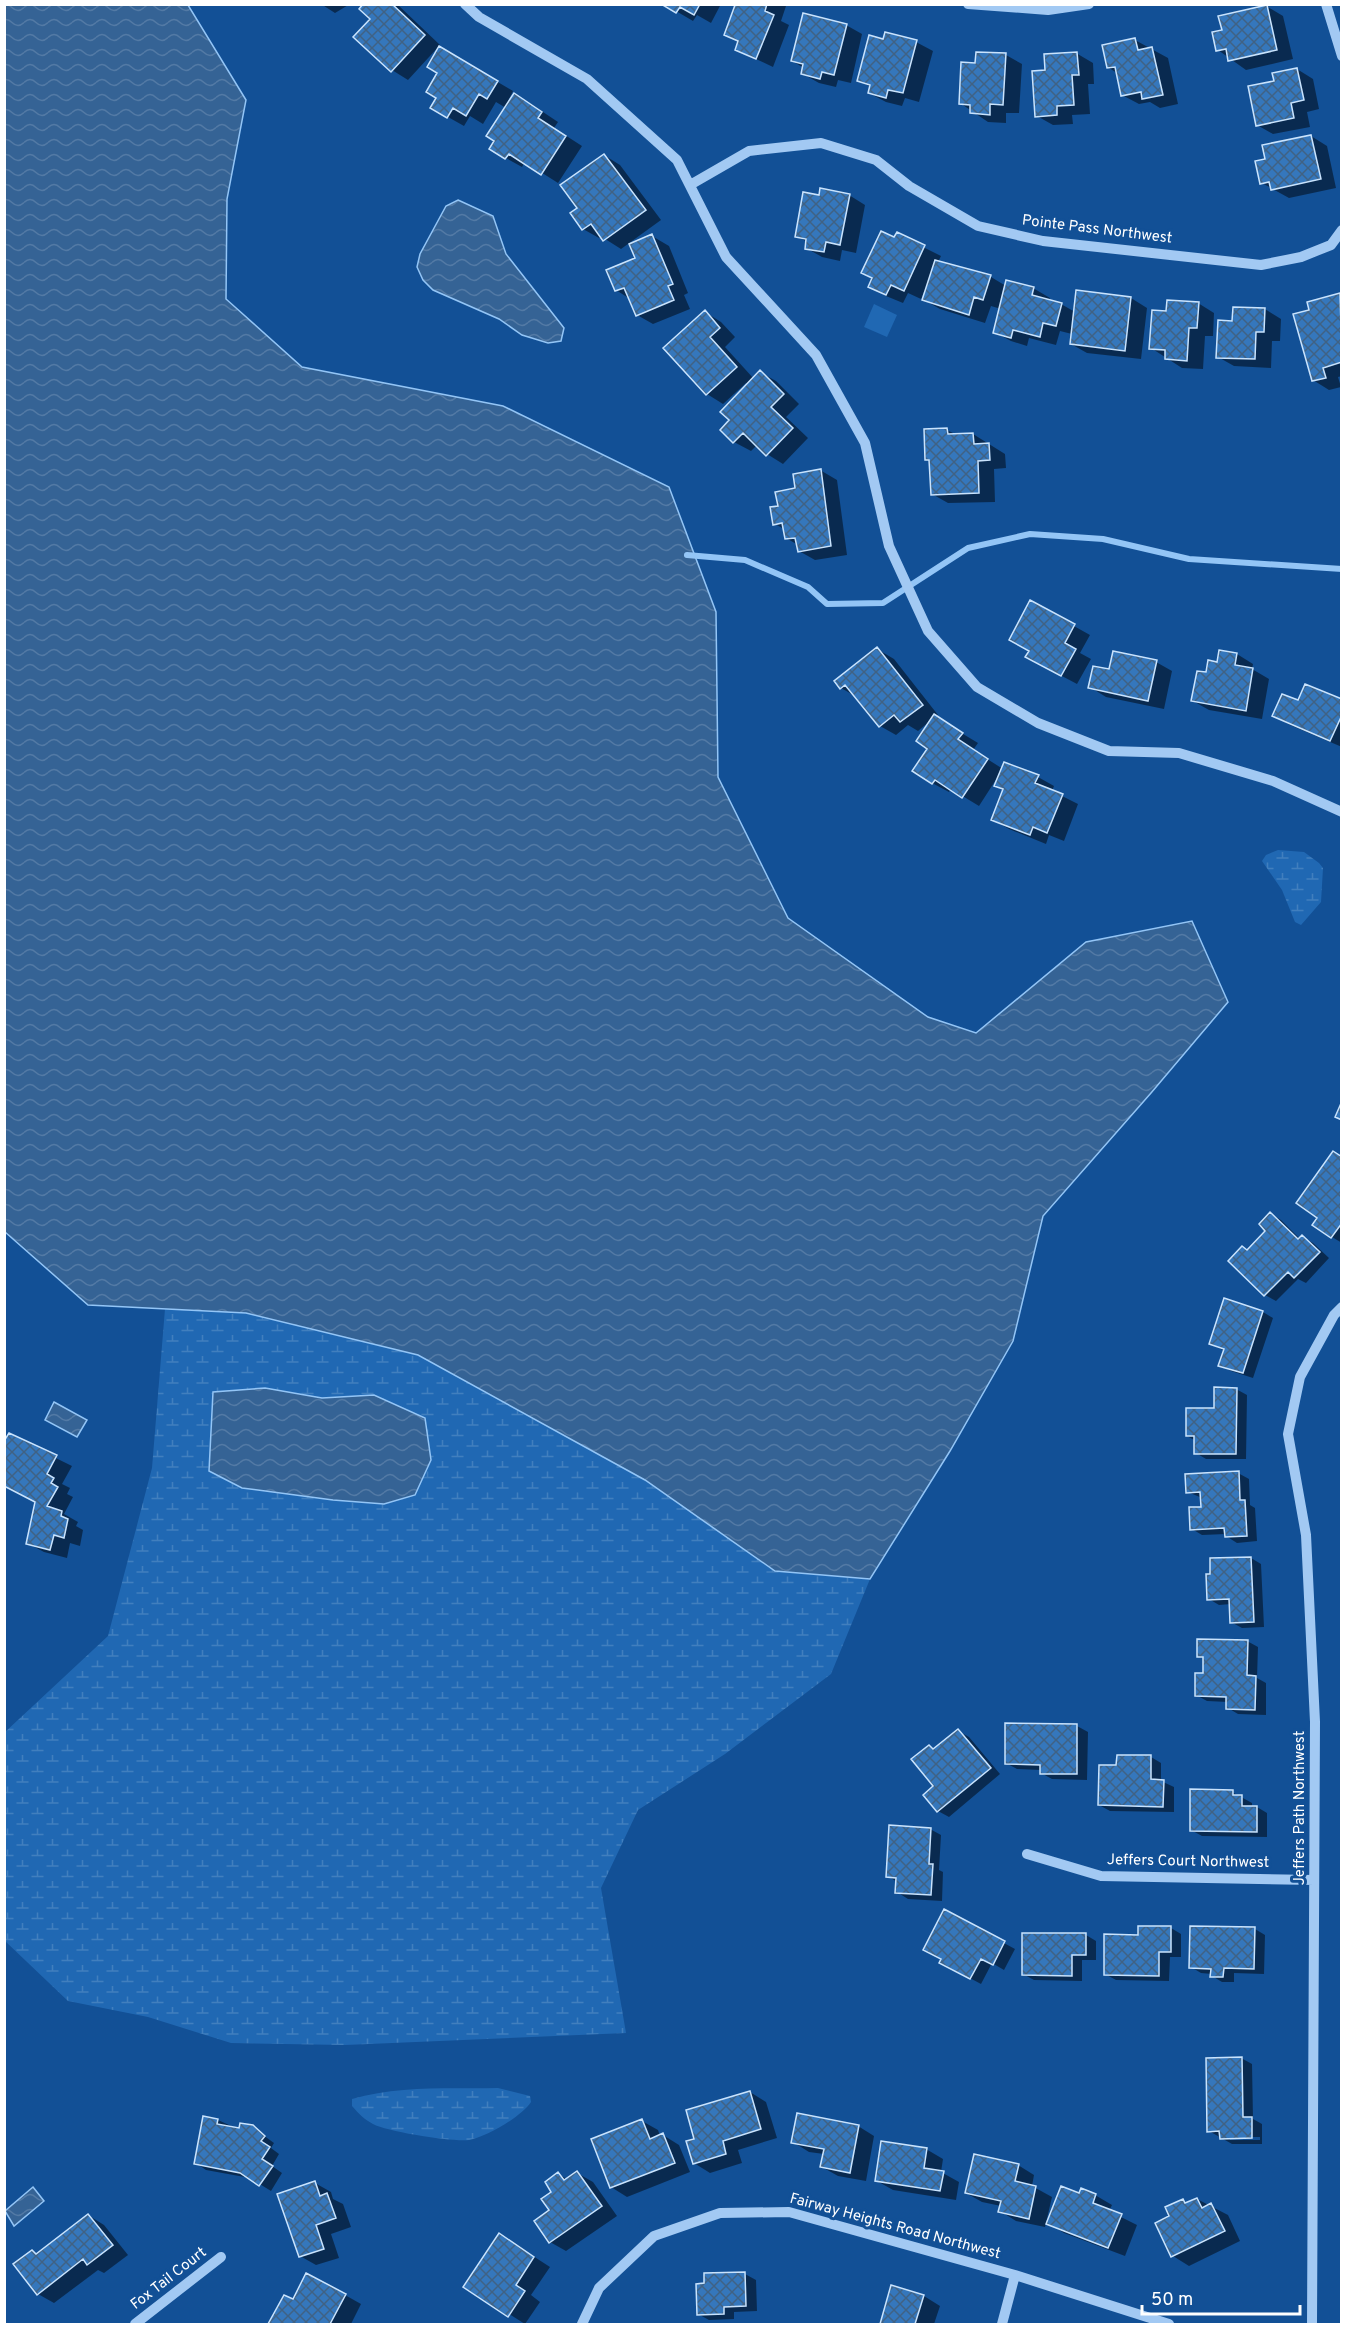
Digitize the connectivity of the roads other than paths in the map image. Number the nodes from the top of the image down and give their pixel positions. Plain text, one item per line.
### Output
1 (465, 4) edge
2 (968, 4) edge
3 (1089, 4) edge
4 (1326, 4) edge
5 (1341, 56) edge
6 (690, 185) junction
7 (1341, 230) edge
8 (1341, 812) edge
9 (1341, 1307) edge
10 (1027, 1854) dead end
11 (1314, 1880) junction
12 (221, 2257) dead end
13 (1015, 2275) junction
14 (135, 2325) edge
15 (582, 2325) edge
16 (1002, 2325) edge
17 (1169, 2325) edge
18 (1312, 2325) edge

1 - 6 street
2 - 3 street
4 - 5 street
6 - 7 street, Pointe Pass Northwest
6 - 8 street
9 - 11 street, Jeffers Path Northwest
10 - 11 street, Jeffers Court Northwest
11 - 18 street, Jeffers Path Northwest
12 - 14 street, Fox Tail Court
13 - 15 street, Fairway Heights Road Northwest
13 - 16 street
13 - 17 street, Fairway Heights Road Northwest

